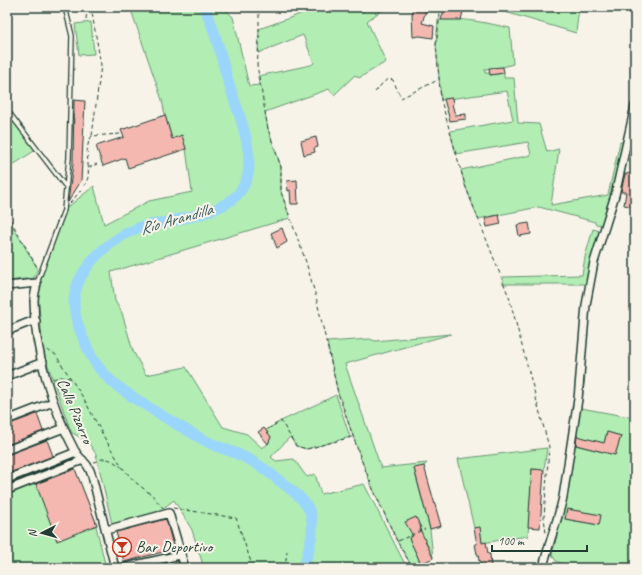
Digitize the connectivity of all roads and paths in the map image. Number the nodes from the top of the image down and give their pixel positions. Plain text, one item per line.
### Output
1 (66, 7) edge
2 (91, 7) edge
3 (259, 7) edge
4 (441, 7) edge
5 (86, 19) dead end
6 (438, 80) junction
7 (375, 92) dead end
8 (635, 106) edge
9 (7, 110) edge
10 (120, 134) dead end
11 (92, 136) junction
12 (97, 164) dead end
13 (88, 168) junction
14 (66, 187) junction
15 (64, 210) junction
16 (7, 214) edge
17 (38, 269) dead end
18 (37, 283) junction
19 (7, 286) edge
20 (36, 321) junction
21 (7, 331) edge
22 (39, 346) junction
23 (42, 362) junction
24 (7, 376) edge
25 (70, 378) junction
26 (47, 382) junction
27 (53, 402) junction
28 (7, 420) edge
29 (64, 428) junction
30 (268, 429) dead end
31 (353, 436) junction
32 (7, 450) edge
33 (76, 452) junction
34 (85, 463) junction
35 (122, 467) junction
36 (7, 479) edge
37 (7, 490) edge
38 (172, 508) dead end
39 (166, 510) dead end
40 (425, 529) dead end
41 (106, 530) junction
42 (546, 537) dead end
43 (398, 541) junction
44 (287, 551) dead end
45 (180, 555) junction
46 (116, 568) edge
47 (122, 568) edge
48 (185, 568) edge
49 (253, 568) edge
50 (285, 568) edge
51 (413, 568) edge
52 (543, 568) edge

1 - 14 lane
2 - 5 path
2 - 11 path
3 - 31 path
4 - 6 path
6 - 7 path
6 - 42 path
8 - 52 street
9 - 14 lane
10 - 11 path
11 - 13 path
12 - 13 path
13 - 15 path
14 - 15 lane
15 - 18 lane
16 - 17 path
18 - 19 street
18 - 20 street, Calle Pizarro
20 - 21 street
20 - 22 street, Calle Pizarro
22 - 23 street, Calle Pizarro
22 - 25 path
23 - 24 street
23 - 26 street, Calle Pizarro
25 - 26 path
25 - 35 path
26 - 27 street, Calle Pizarro
27 - 28 street
27 - 29 street, Calle Pizarro
29 - 32 street
29 - 33 street, Calle Pizarro
30 - 31 path
31 - 43 path
33 - 34 street, Calle Pizarro
33 - 36 street
34 - 35 path
34 - 37 street
34 - 41 street, Calle Pizarro
35 - 39 path
38 - 49 path
40 - 43 path
41 - 45 street
41 - 46 street, Calle Pizarro
43 - 51 path
44 - 50 path
45 - 47 street
45 - 48 street

